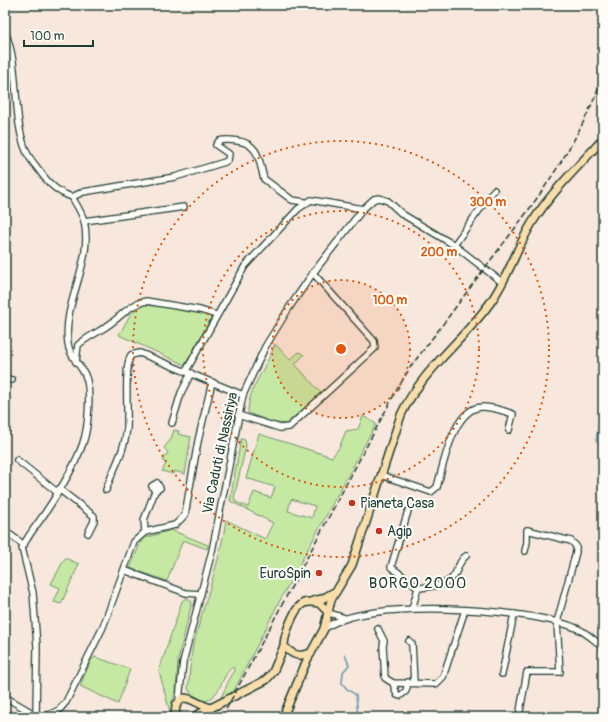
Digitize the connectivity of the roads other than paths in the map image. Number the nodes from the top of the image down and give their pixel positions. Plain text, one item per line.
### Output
1 (5, 32) edge
2 (603, 140) edge
3 (494, 190) dead end
4 (72, 197) junction
5 (305, 202) junction
6 (184, 207) dead end
7 (363, 209) junction
8 (84, 221) junction
9 (454, 245) junction
10 (313, 273) junction
11 (503, 283) junction
12 (216, 315) junction
13 (76, 362) junction
14 (188, 372) junction
15 (5, 379) edge
16 (12, 380) dead end
17 (212, 382) junction
18 (243, 395) junction
19 (238, 415) junction
20 (172, 423) dead end
21 (509, 430) dead end
22 (17, 460) dead end
23 (381, 475) junction
24 (106, 490) dead end
25 (58, 491) junction
26 (155, 491) dead end
27 (408, 511) dead end
28 (5, 531) edge
29 (145, 532) junction
30 (88, 533) dead end
31 (24, 546) junction
32 (525, 551) dead end
33 (466, 556) dead end
34 (124, 570) junction
35 (418, 588) junction
36 (336, 591) junction
37 (200, 594) junction
38 (310, 602) junction
39 (412, 609) junction
40 (466, 610) junction
41 (329, 613) junction
42 (514, 614) junction
43 (345, 618) junction
44 (557, 622) junction
45 (324, 629) junction
46 (378, 629) dead end
47 (409, 641) dead end
48 (284, 646) junction
49 (603, 647) edge
50 (311, 653) junction
51 (295, 655) junction
52 (277, 664) junction
53 (304, 671) junction
54 (502, 674) dead end
55 (411, 682) junction
56 (392, 683) junction
57 (5, 697) edge
58 (183, 699) junction
59 (194, 701) junction
60 (211, 708) junction
61 (520, 711) dead end
62 (177, 715) edge
63 (33, 717) edge
64 (36, 717) edge
65 (44, 717) edge
66 (194, 717) edge
67 (283, 717) edge

1 - 4 street
2 - 11 main road
3 - 9 street
4 - 5 street
4 - 8 street
5 - 7 street
5 - 12 street
6 - 8 street
7 - 9 street, Via Caduti di Nassiriya
7 - 10 street, Via Caduti di Nassiriya
8 - 13 street
9 - 11 street, Via Caduti di Nassiriya
10 - 18 street, Via Caduti di Nassiriya
10 - 19 street
11 - 23 main road
12 - 13 street
12 - 14 street
13 - 25 street
14 - 17 street
14 - 20 street
14 - 24 street
15 - 16 street
17 - 18 street
17 - 29 street
18 - 19 street, Via Caduti di Nassiriya
19 - 37 street, Via Caduti di Nassiriya
21 - 23 street
22 - 25 street
23 - 36 main road
25 - 30 street
25 - 31 street
26 - 29 street
27 - 35 street
28 - 31 street
29 - 34 street
31 - 64 street
32 - 44 street
33 - 35 street
34 - 37 street
34 - 65 street
35 - 39 street
36 - 38 main road
36 - 41 main road
37 - 58 street, Via Caduti di Nassiriya
38 - 41 main road
38 - 48 main road
39 - 40 street
39 - 43 street
40 - 42 street
40 - 55 street
41 - 43 street
41 - 45 main road
42 - 44 street
42 - 54 street
43 - 45 street
44 - 49 street
44 - 61 street
45 - 50 main road
46 - 56 street
47 - 55 street
48 - 51 main road
48 - 52 main road
50 - 51 main road
50 - 53 main road
51 - 52 main road
51 - 53 main road
52 - 60 main road
53 - 67 main road
55 - 56 street
55 - 56 street
57 - 63 street
58 - 59 main road
58 - 62 main road
59 - 60 main road
59 - 66 main road
60 - 66 main road

